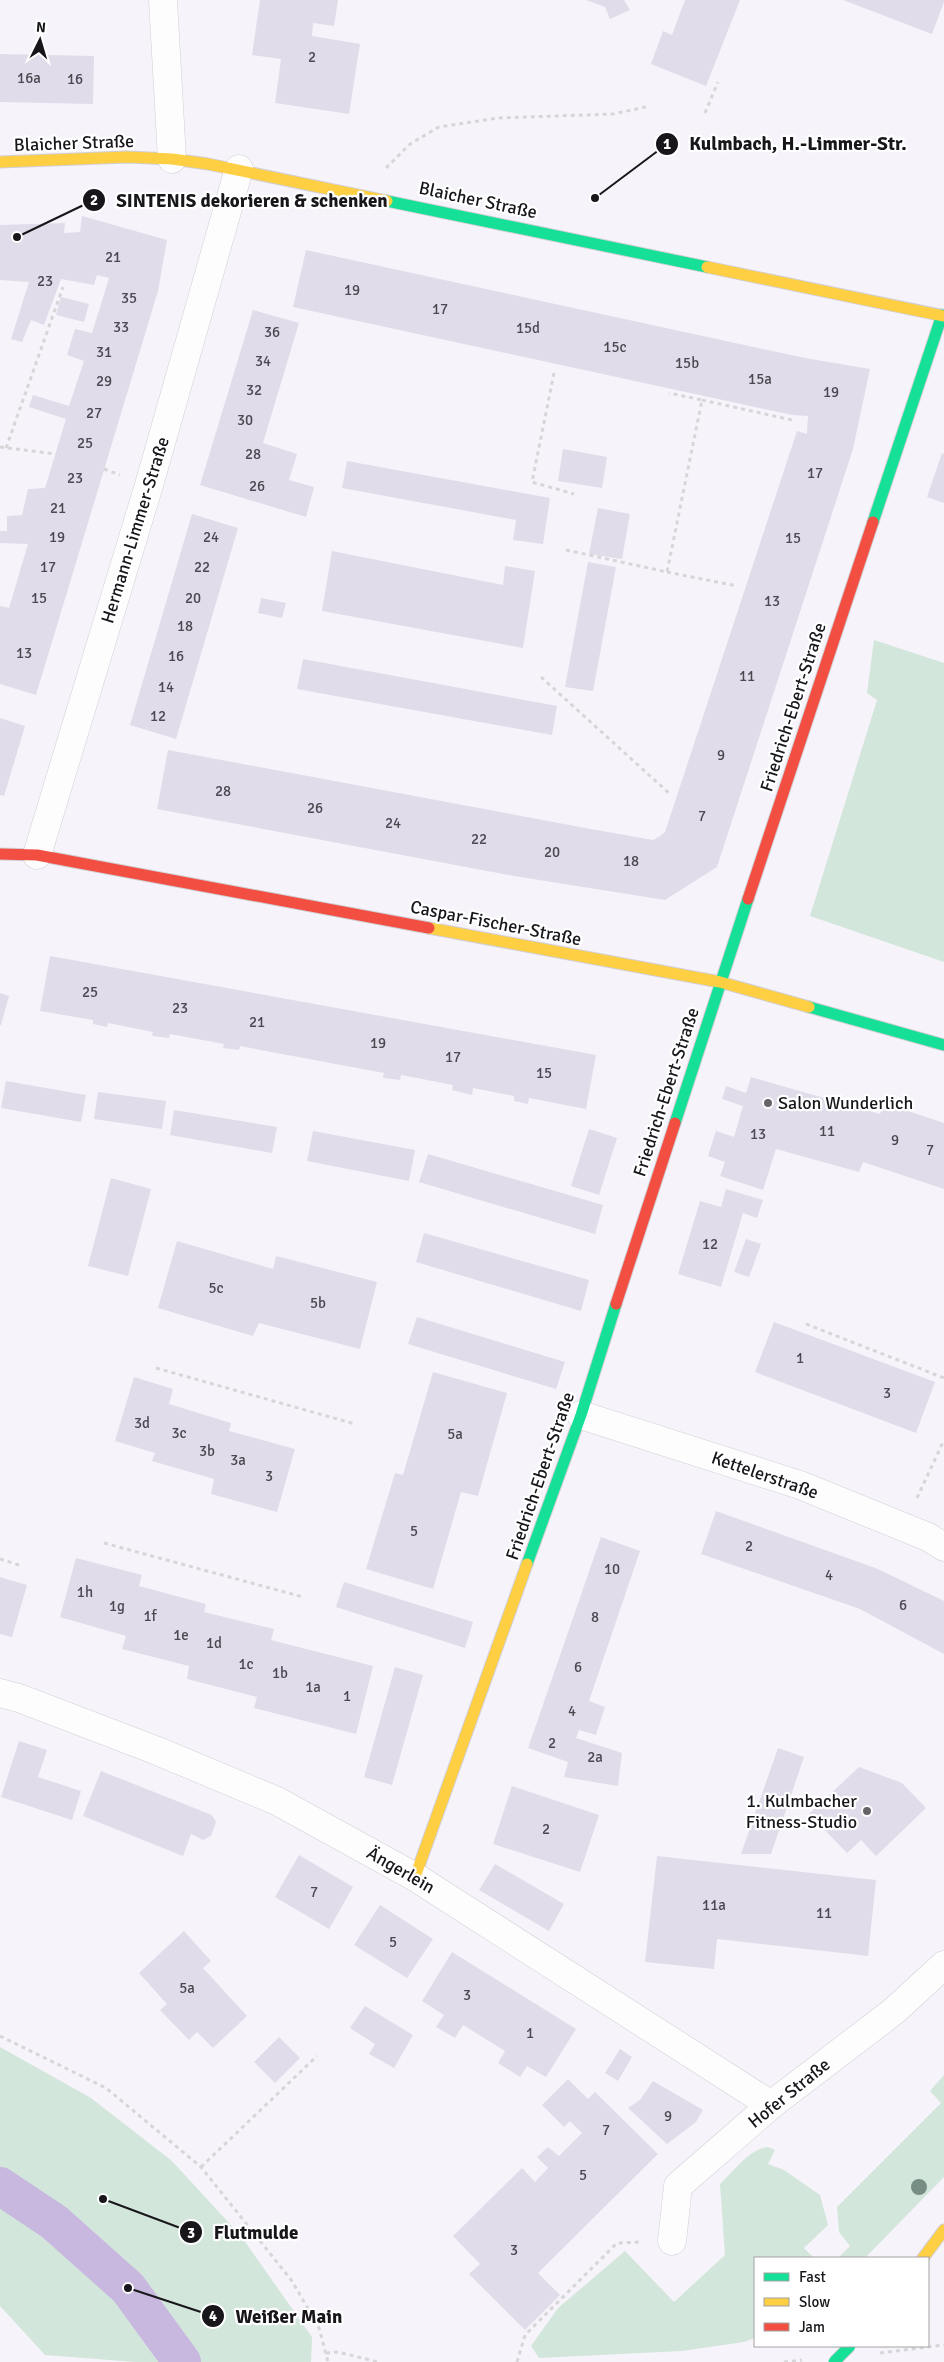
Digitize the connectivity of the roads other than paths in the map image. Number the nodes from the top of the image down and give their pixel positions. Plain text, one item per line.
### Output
1 (163, 0) edge
2 (172, 159) junction
3 (0, 162) edge
4 (240, 169) junction
5 (943, 316) edge
6 (0, 854) edge
7 (37, 855) junction
8 (720, 982) junction
9 (944, 1045) edge
10 (581, 1415) junction
11 (944, 1547) edge
12 (0, 1693) edge
13 (416, 1877) junction
14 (944, 1966) edge
15 (771, 2105) junction
16 (944, 2230) edge
17 (672, 2241) road end
18 (924, 2257) edge
19 (849, 2347) edge
20 (834, 2362) edge

1 - 2 street
2 - 3 street, Blaicher Straße
2 - 4 street, Blaicher Straße
4 - 5 street, Blaicher Straße
4 - 7 street, Hermann-Limmer-Straße
5 - 8 street, Friedrich-Ebert-Straße
6 - 7 street
7 - 8 street, Caspar-Fischer-Straße
8 - 9 street, Caspar-Fischer-Straße
8 - 10 street, Friedrich-Ebert-Straße
10 - 11 street, Kettelerstraße
10 - 13 street, Friedrich-Ebert-Straße
12 - 13 street, Ängerlein
13 - 15 street, Ängerlein
14 - 15 street, Hofer Straße
15 - 17 street, Hofer Straße
16 - 18 street
19 - 20 street, bridge

